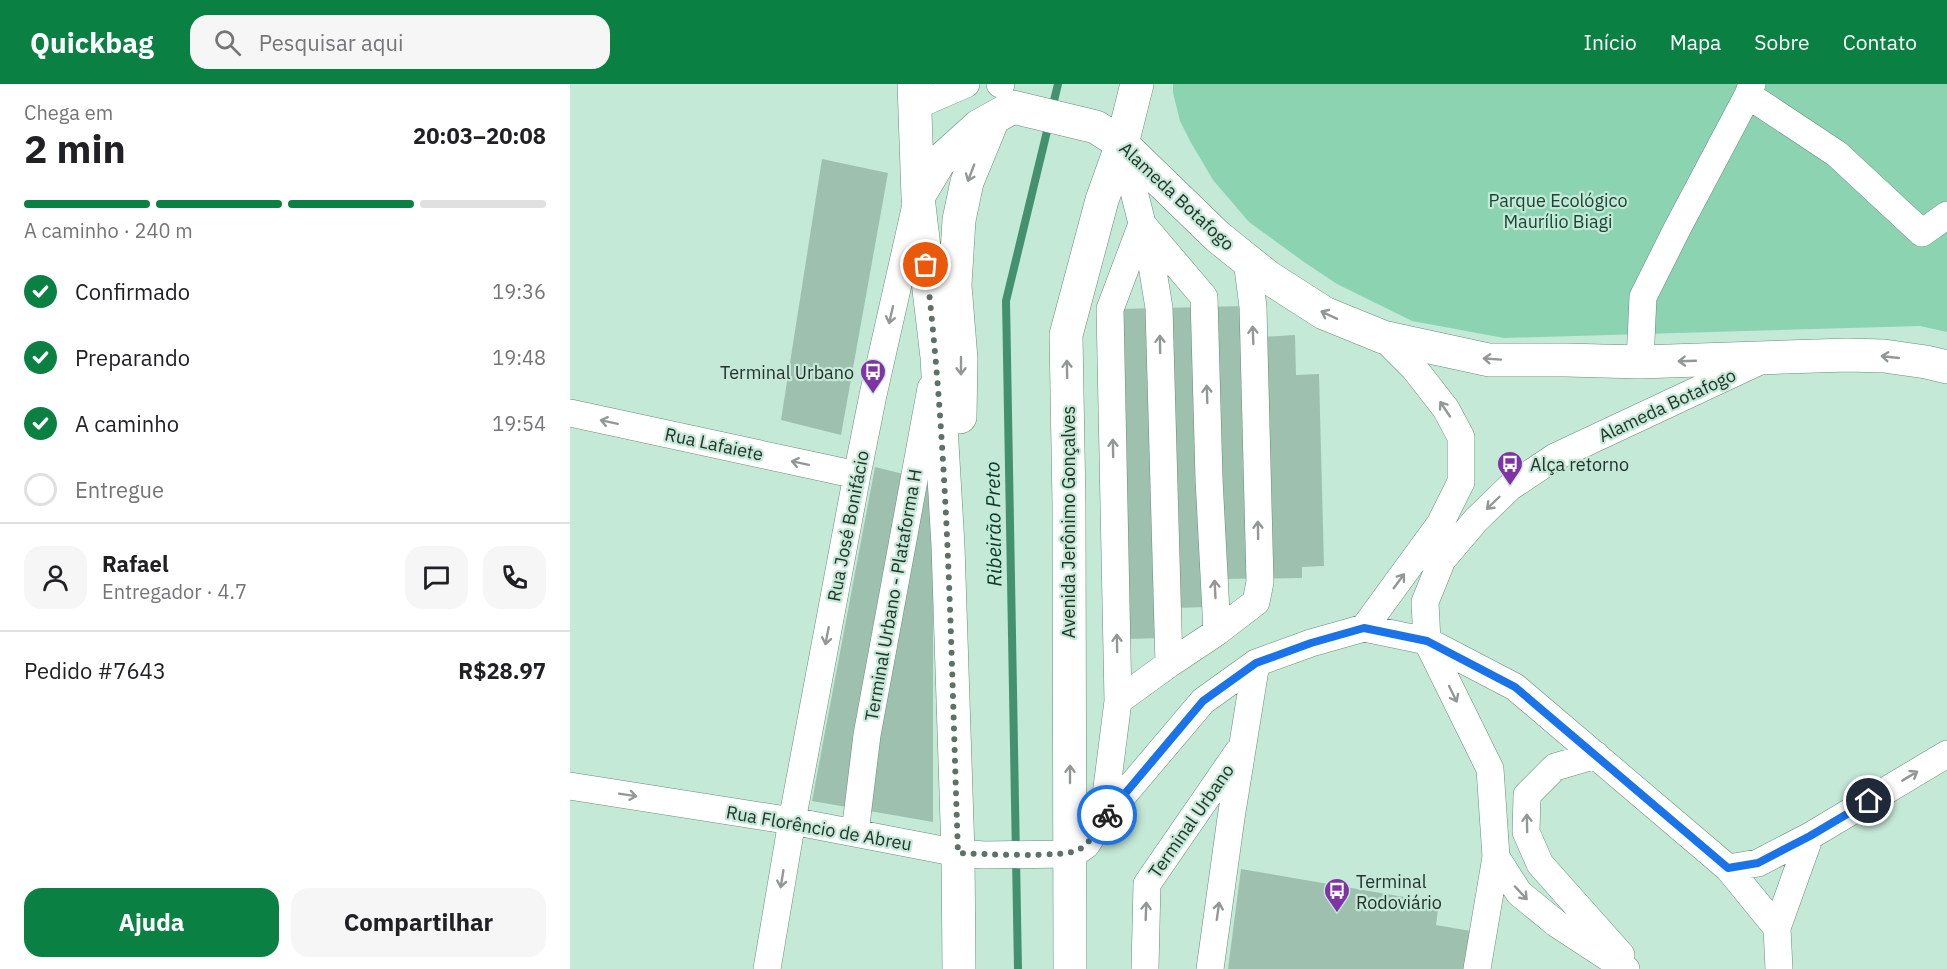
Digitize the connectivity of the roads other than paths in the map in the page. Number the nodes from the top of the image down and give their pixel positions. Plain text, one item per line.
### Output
1 (966, 84) edge
2 (1137, 84) edge
3 (1750, 89) edge
4 (915, 98) edge
5 (1005, 98) edge
6 (1109, 136) junction
7 (918, 196) junction
8 (1947, 215) edge
9 (1142, 224) junction
10 (1247, 260) junction
11 (1383, 337) junction
12 (937, 357) junction
13 (1766, 358) junction
14 (1640, 362) junction
15 (1947, 367) edge
16 (570, 413) edge
17 (944, 465) junction
18 (857, 475) junction
19 (1364, 628) junction
20 (1217, 632) junction
21 (1427, 641) junction
22 (1256, 663) junction
23 (1169, 664) junction
24 (1118, 701) junction
25 (1242, 746) junction
26 (1947, 754) edge
27 (1596, 755) junction
28 (570, 786) edge
29 (1103, 819) junction
30 (792, 821) junction
31 (855, 833) junction
32 (1810, 836) junction
33 (971, 854) junction
34 (1058, 854) junction
35 (1496, 857) junction
36 (1728, 868) junction
37 (1777, 928) junction
38 (767, 969) edge
39 (959, 969) edge
40 (1070, 969) edge
41 (1144, 969) edge
42 (1210, 969) edge
43 (1477, 969) edge
44 (1626, 969) edge
45 (1634, 969) edge
46 (1779, 969) edge

1 - 4 street
2 - 6 main road, Avenida Jerônimo Gonçalves
3 - 8 street
3 - 14 street
4 - 7 main road, Rua José Bonifácio
5 - 6 main road
5 - 7 main road
5 -> 17 main road
6 - 9 street
6 - 10 main road, Alameda Botafogo
34 -> 6 main road, Avenida Jerônimo Gonçalves
7 - 12 main road
7 -> 18 street, Rua José Bonifácio
20 -> 9 street
23 -> 9 street
24 -> 9 street
11 -> 10 main road, Alameda Botafogo
20 -> 10 street
14 -> 11 main road, Alameda Botafogo
19 -> 11 street, Alameda Botafogo
12 - 17 main road
12 - 31 street, Terminal Urbano - Plataforma H
13 -> 14 main road, Alameda Botafogo
15 -> 13 main road, Alameda Botafogo
13 -> 21 street, Alameda Botafogo
18 -> 16 street, Rua Lafaiete
17 - 33 main road
18 -> 30 street, Rua José Bonifácio
19 - 21 street
19 - 22 street
20 - 23 street
21 - 27 street
21 -> 35 street
22 - 25 street
22 - 29 street
23 - 24 street
24 - 29 street
41 -> 25 street, Terminal Urbano
42 -> 25 street
32 -> 26 street
27 - 36 street
45 -> 27 street
28 -> 30 street, Rua Florêncio de Abreu
29 - 34 street
30 - 31 street, Rua Florêncio de Abreu
30 -> 38 street, Rua José Bonifácio
31 - 33 street, Rua Florêncio de Abreu
32 - 36 street
32 - 37 street
33 - 34 street, Rua Florêncio de Abreu
33 - 39 main road
34 - 40 main road, Avenida Jerônimo Gonçalves
35 - 43 street
35 -> 44 street
36 - 37 street
37 - 46 street

